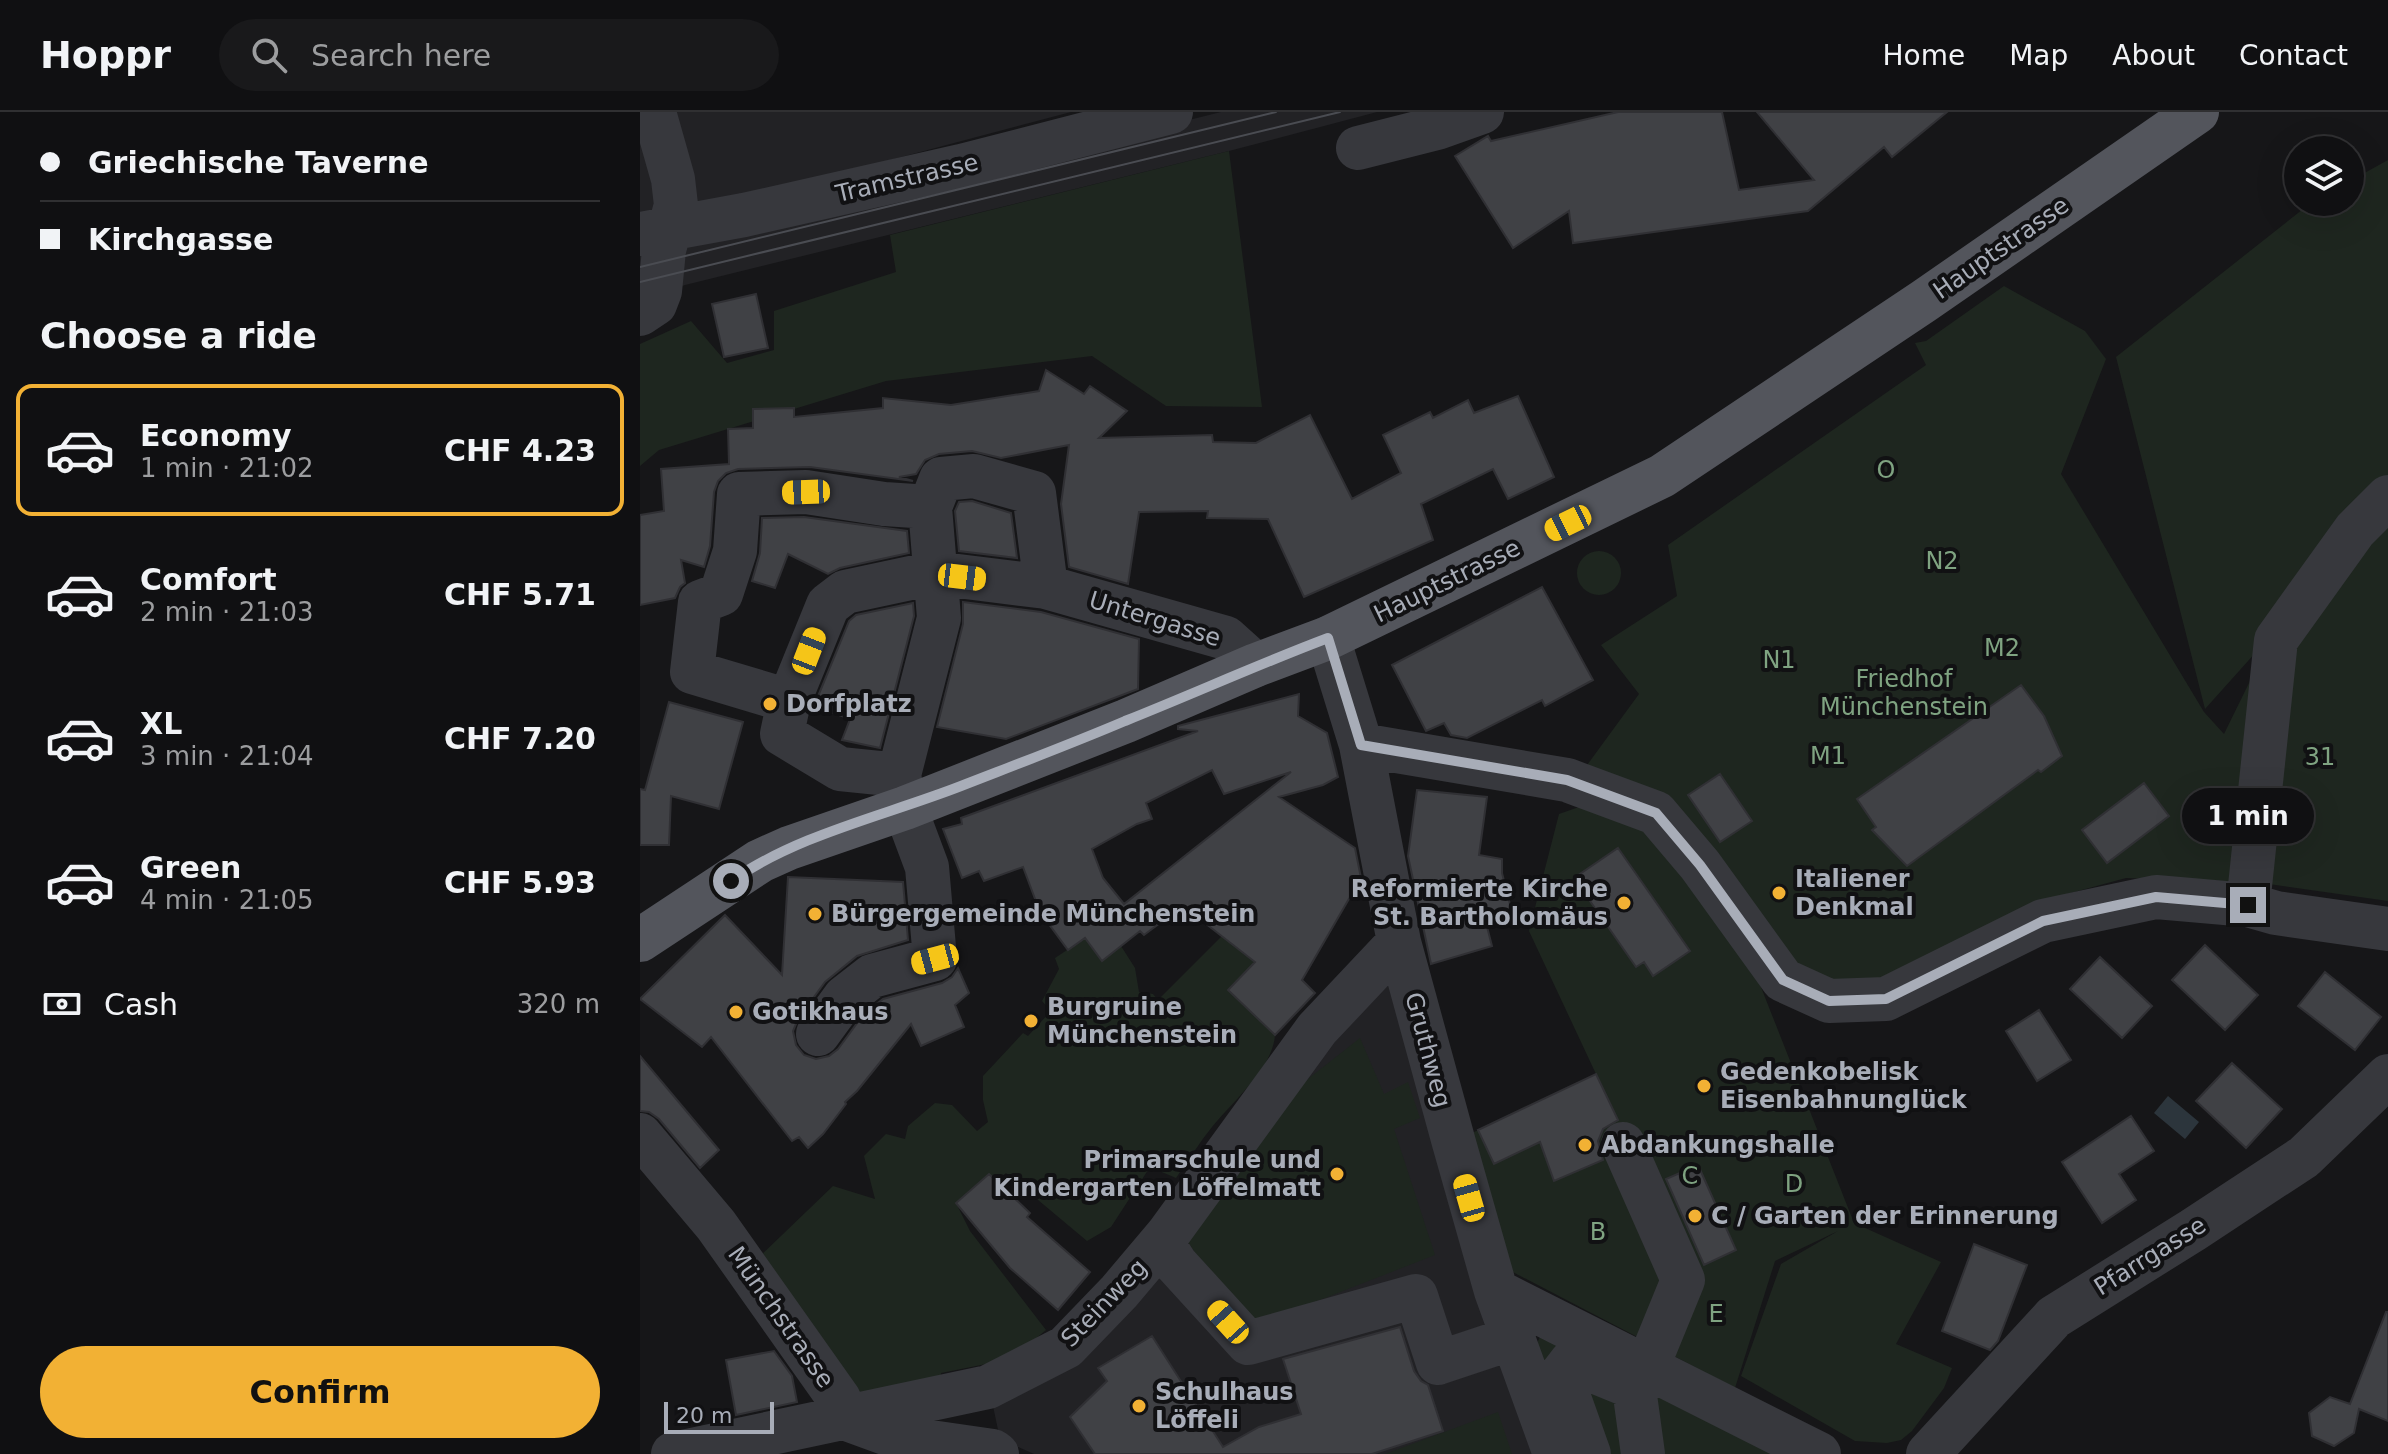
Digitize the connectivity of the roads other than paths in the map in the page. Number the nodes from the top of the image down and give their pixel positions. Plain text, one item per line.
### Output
1 (654, 112) edge
2 (1171, 112) edge
3 (2197, 112) edge
4 (1465, 115) edge
5 (1358, 148) dead end
6 (656, 232) edge
7 (640, 314) edge
8 (2388, 497) edge
9 (930, 507) junction
10 (934, 573) junction
11 (1046, 587) junction
12 (1328, 638) junction
13 (1256, 665) junction
14 (789, 701) junction
15 (1361, 745) junction
16 (902, 791) junction
17 (2248, 905) junction
18 (2388, 929) edge
19 (640, 940) edge
20 (1399, 942) junction
21 (818, 1034) dead end
22 (2388, 1076) edge
23 (640, 1135) edge
24 (1623, 1144) dead end
25 (1162, 1242) junction
26 (1496, 1291) junction
27 (1513, 1338) junction
28 (1640, 1378) junction
29 (845, 1418) junction
30 (1752, 1452) edge
31 (673, 1454) edge
32 (997, 1454) edge
33 (1555, 1454) edge
34 (1589, 1454) edge
35 (1643, 1454) edge
36 (1819, 1454) edge
37 (1928, 1454) edge

1 - 6 street
2 - 6 street, Tramstrasse
3 - 12 main road, Hauptstrasse
4 - 5 street
6 - 7 street
8 - 17 street
9 - 10 street
9 - 11 street
9 - 14 street
10 - 11 street, Untergasse
10 - 14 street, Untergasse
10 - 16 street
11 - 13 street, Untergasse
12 - 13 main road, Hauptstrasse
12 - 15 street, Gruthweg
13 - 16 main road, Hauptstrasse
14 - 16 street
15 - 17 street
15 - 20 street, Gruthweg
16 - 19 main road, Hauptstrasse
16 - 21 street
17 - 18 street
20 - 25 street, Steinweg
20 - 26 street, Gruthweg
22 - 37 street, Pfarrgasse
23 - 29 street, Münchstrasse
24 - 28 street
25 - 27 street
25 - 29 street, Steinweg
26 - 27 street, Gruthweg
26 - 28 street
27 - 33 street, Gruthweg
28 - 30 street
28 - 34 street
28 - 35 street
28 - 36 street
29 - 31 street, Steinweg
29 - 32 street

